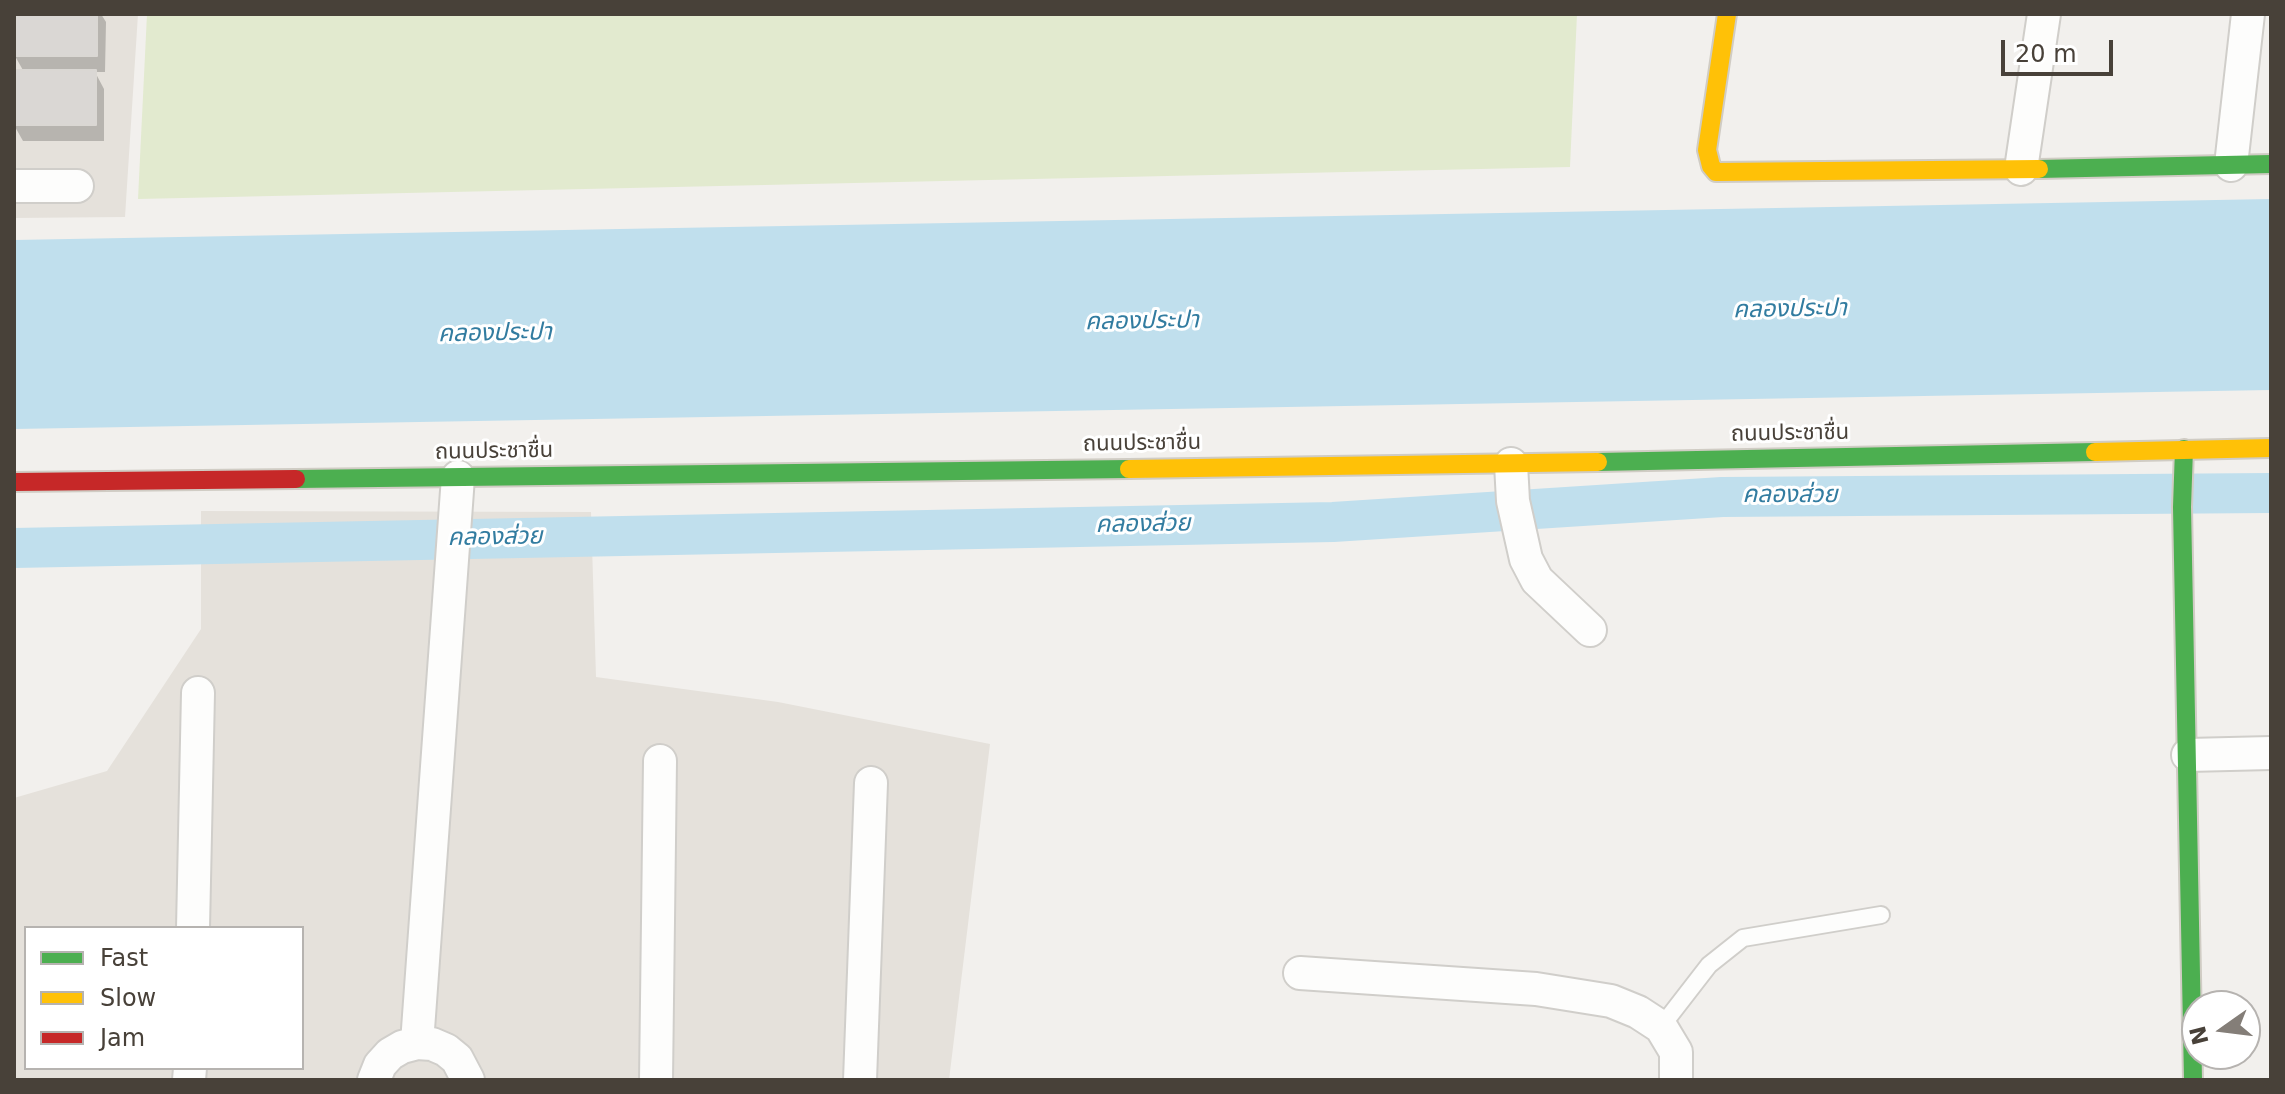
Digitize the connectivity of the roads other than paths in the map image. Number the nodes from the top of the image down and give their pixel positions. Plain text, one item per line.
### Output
1 (1727, 14) edge
2 (2044, 14) edge
3 (2248, 14) edge
4 (2271, 164) edge
5 (2231, 165) junction
6 (2021, 169) junction
7 (14, 186) edge
8 (77, 186) dead end
9 (2271, 448) edge
10 (2184, 449) junction
11 (1511, 464) junction
12 (458, 477) junction
13 (14, 482) edge
14 (1590, 630) dead end
15 (198, 693) dead end
16 (2271, 753) edge
17 (2188, 755) junction
18 (660, 761) dead end
19 (871, 783) dead end
20 (1881, 915) dead end
21 (193, 926) edge
22 (1300, 973) dead end
23 (1661, 1027) junction
24 (417, 1043) junction
25 (374, 1080) edge
26 (468, 1080) edge
27 (656, 1080) edge
28 (860, 1080) edge
29 (1676, 1080) edge
30 (2193, 1080) edge

1 - 6 street
2 - 6 street
3 - 5 street
4 - 5 street
5 - 6 street
7 - 8 street
9 - 10 street, ถนนประชาชื่น
10 - 11 street, ถนนประชาชื่น
10 - 17 street
11 - 12 street, ถนนประชาชื่น
11 - 14 street
12 - 13 street, ถนนประชาชื่น
12 - 24 street
15 - 21 street
16 - 17 street
17 - 30 street
18 - 27 street
19 - 28 street
20 - 23 lane
22 - 23 street
23 - 29 street
24 - 25 street
24 - 26 street

